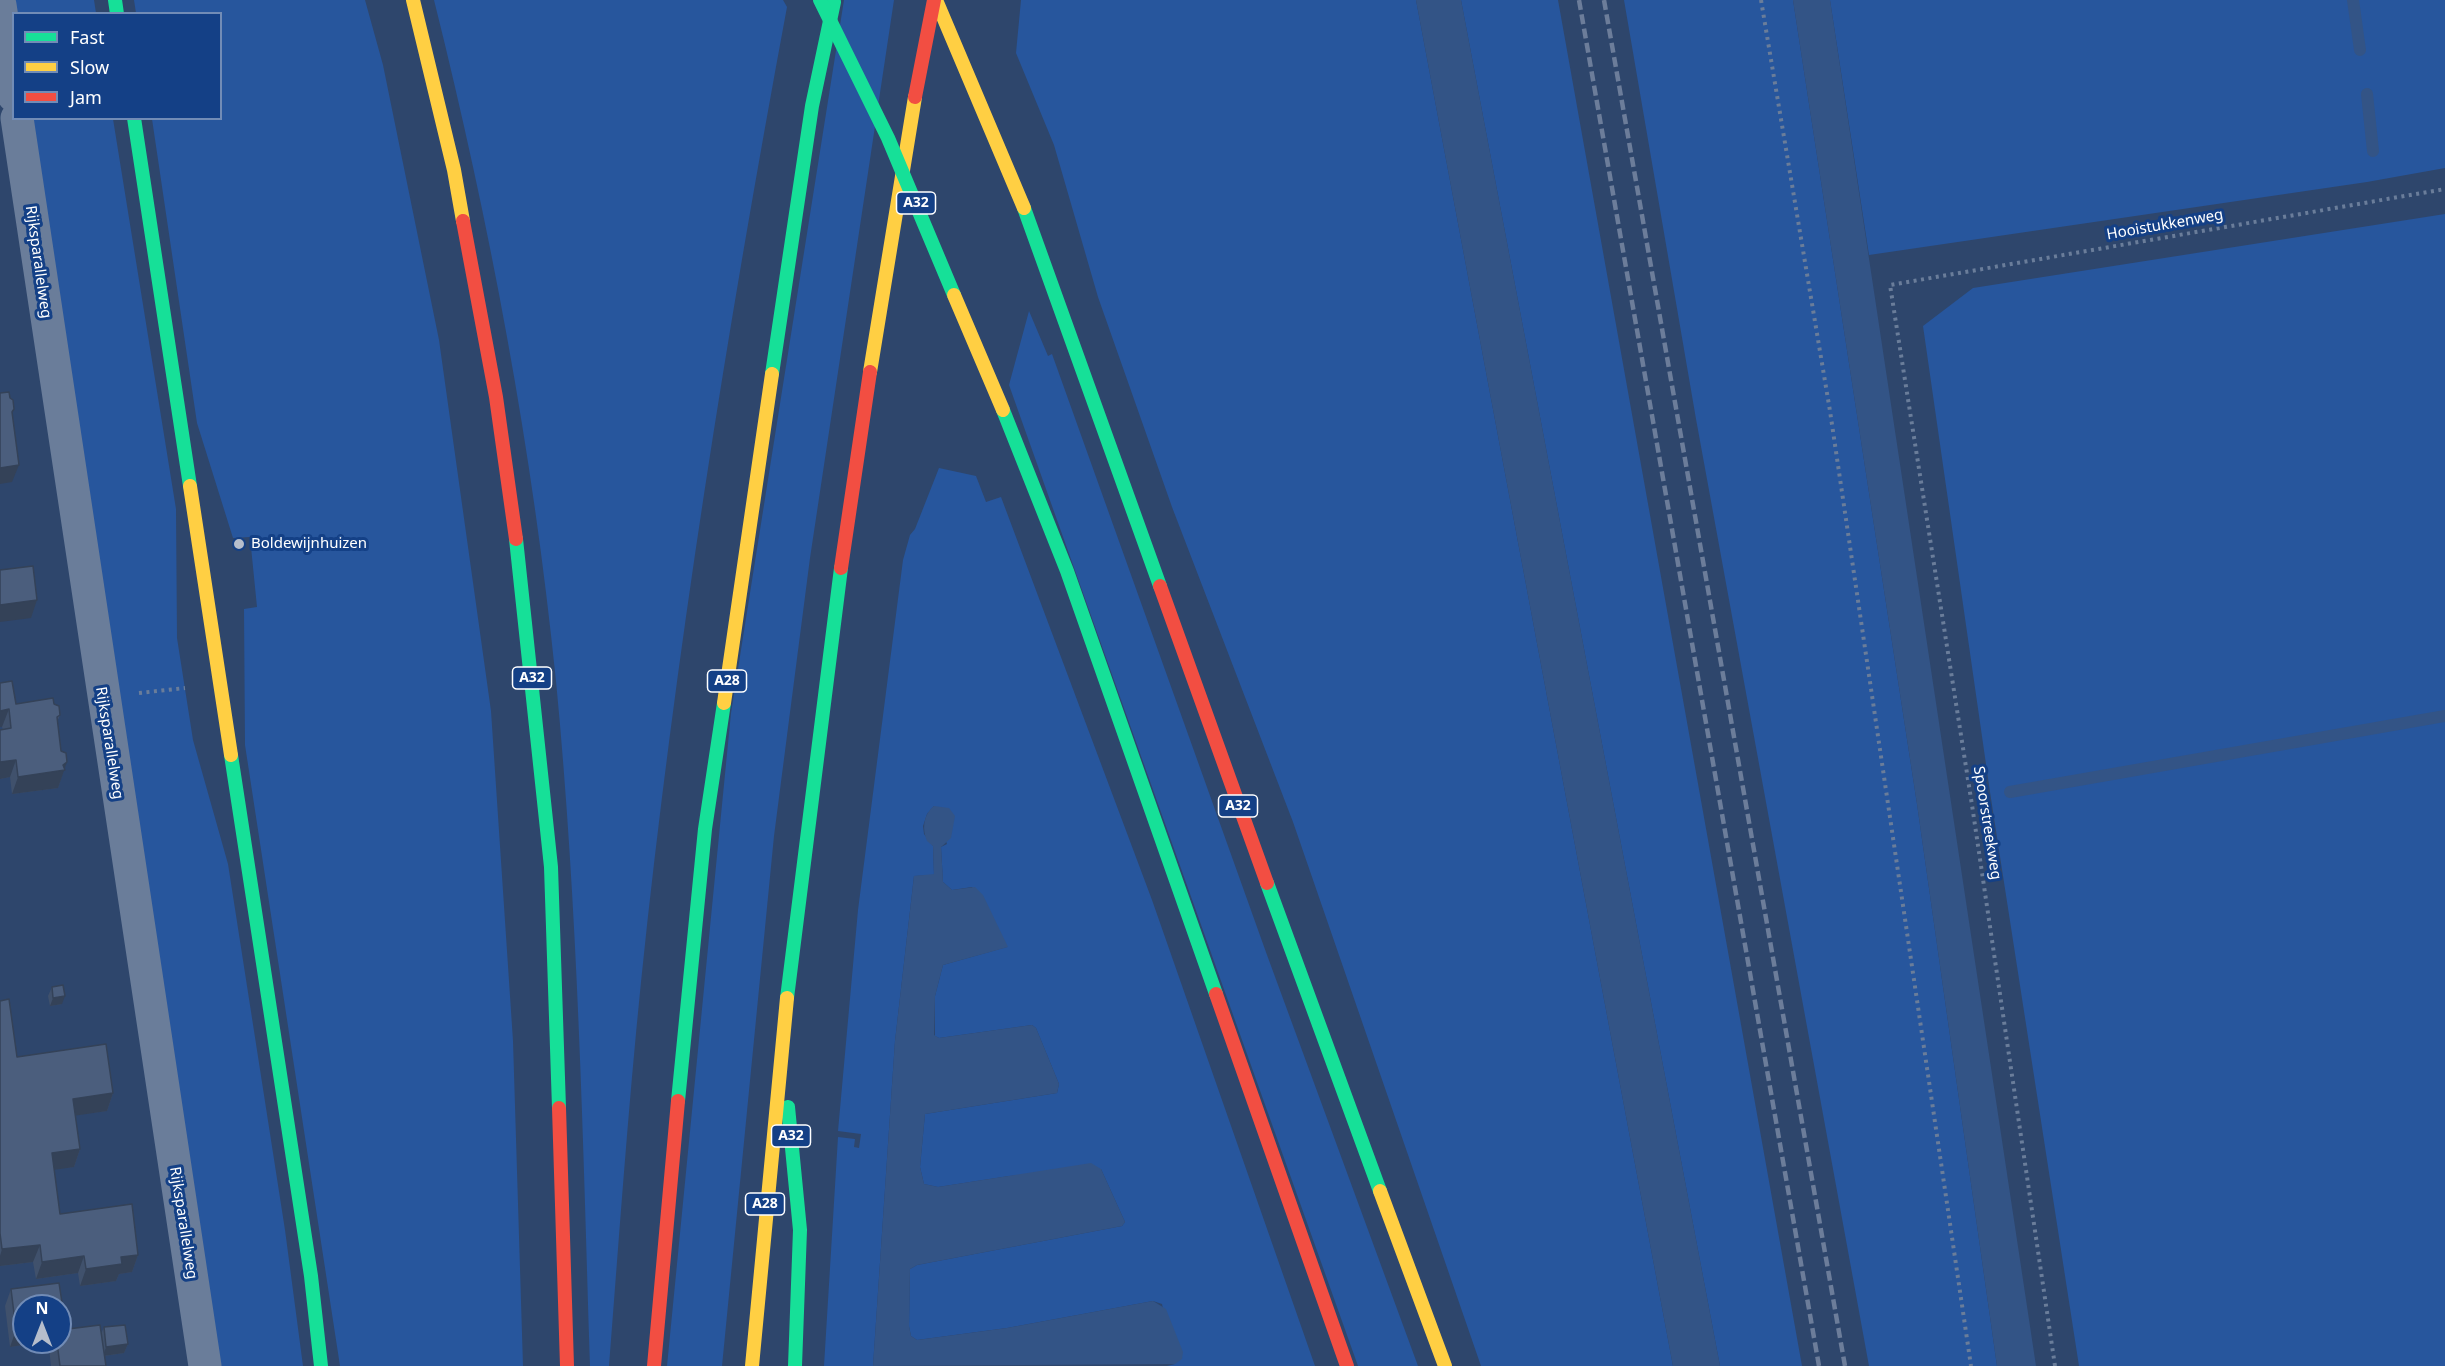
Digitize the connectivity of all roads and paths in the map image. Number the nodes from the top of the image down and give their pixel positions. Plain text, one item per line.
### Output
1 (413, 0) edge
2 (820, 0) edge
3 (834, 0) edge
4 (935, 0) edge
5 (1761, 0) edge
6 (0, 5) edge
7 (12, 83) edge
8 (17, 120) edge
9 (134, 120) edge
10 (2445, 189) edge
11 (1890, 285) joint
12 (220, 684) junction
13 (102, 696) junction
14 (782, 1042) junction
15 (205, 1366) edge
16 (321, 1366) edge
17 (567, 1366) edge
18 (654, 1366) edge
19 (752, 1366) edge
20 (795, 1366) edge
21 (1347, 1366) edge
22 (1445, 1366) edge
23 (1971, 1366) edge
24 (2055, 1366) edge

1 - 17 main road, A32
2 - 21 main road, A32, bridge
3 - 18 main road, A28
4 - 14 main road, A28
4 - 22 main road, A32
5 - 23 path
6 - 7 street
8 - 13 street, Rijksparallelweg
9 - 12 main road
10 - 11 path, Hooistukkenweg
11 - 24 path, Spoorstreekweg
12 - 13 path
12 - 16 main road
13 - 15 street, Rijksparallelweg
14 - 19 main road, A28
14 - 20 main road, A32

